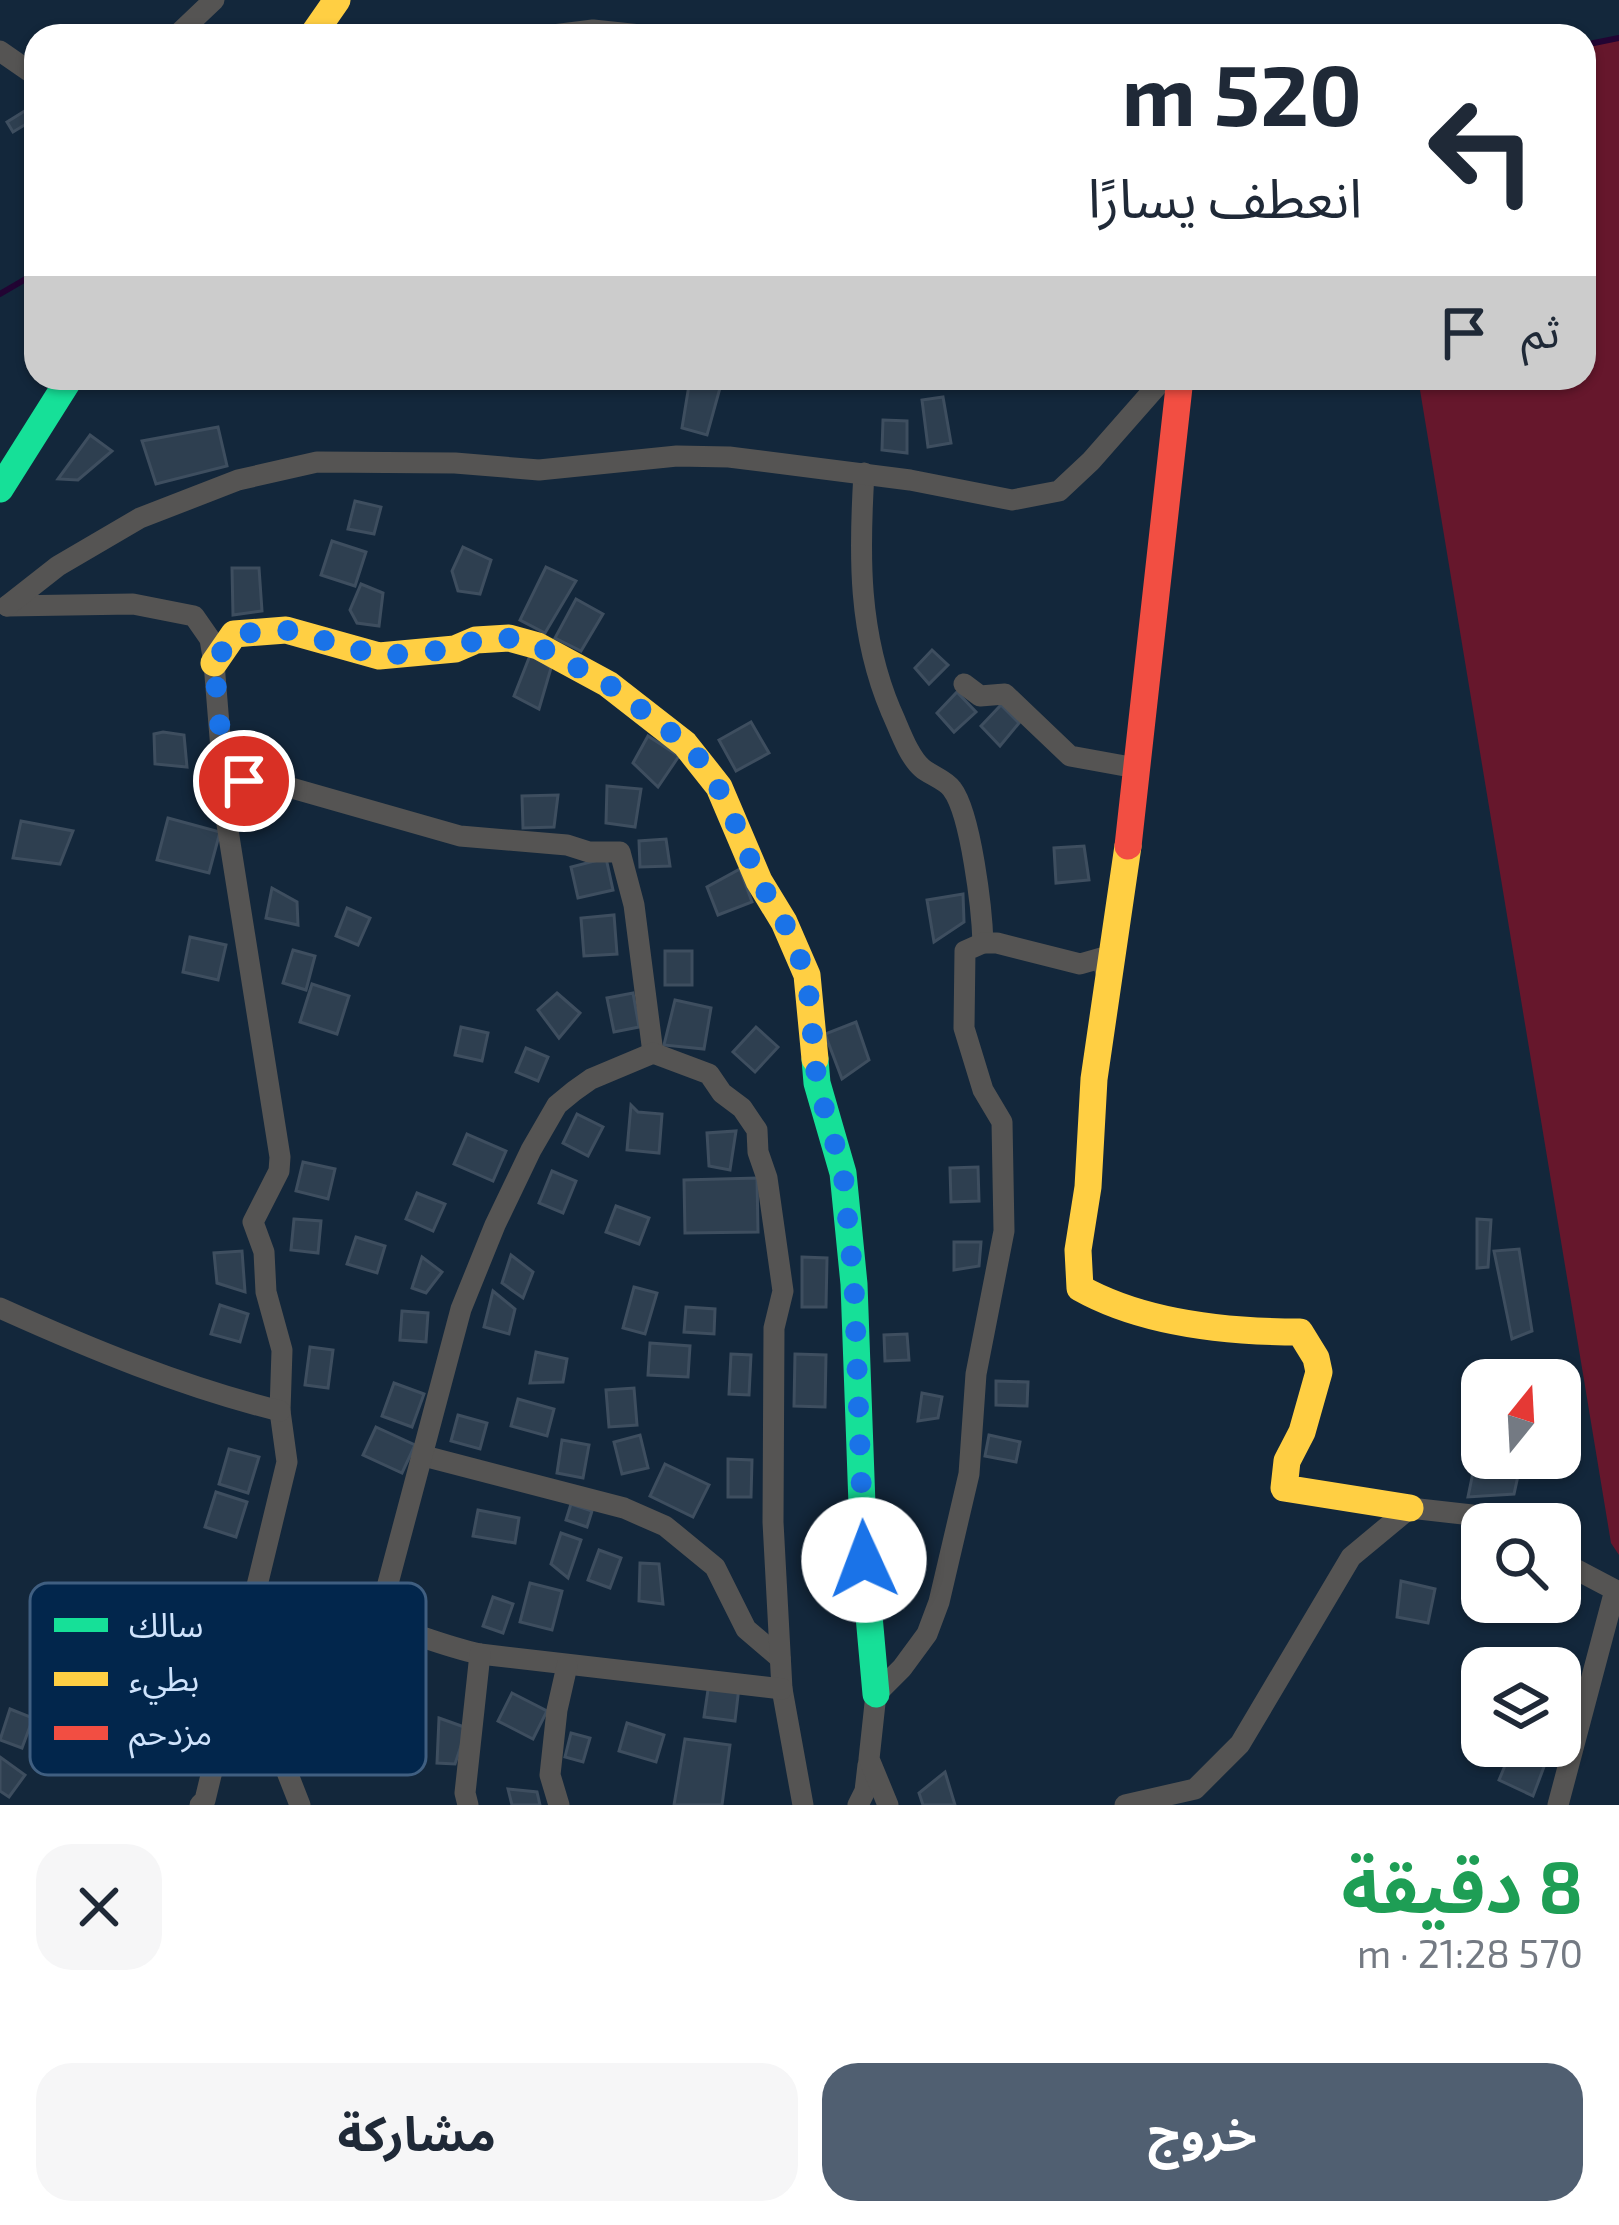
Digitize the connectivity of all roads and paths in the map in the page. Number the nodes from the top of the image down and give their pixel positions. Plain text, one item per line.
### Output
1 (214, 0) edge
2 (189, 24) edge
3 (62, 390) edge
4 (1153, 390) edge
5 (1179, 390) edge
6 (864, 473) junction
7 (0, 489) edge
8 (3, 611) edge
9 (214, 663) junction
10 (964, 684) dead end
11 (1136, 768) junction
12 (225, 781) junction
13 (983, 943) junction
14 (1107, 975) junction
15 (653, 1053) junction
16 (0, 1308) edge
17 (280, 1411) junction
18 (424, 1456) junction
19 (1410, 1508) junction
20 (1461, 1514) edge
21 (261, 1571) junction
22 (1581, 1573) edge
23 (258, 1583) edge
24 (261, 1583) edge
25 (389, 1583) edge
26 (426, 1641) edge
27 (480, 1654) junction
28 (780, 1658) junction
29 (567, 1666) junction
30 (782, 1689) junction
31 (876, 1694) junction
32 (869, 1759) junction
33 (212, 1775) edge
34 (288, 1775) edge
35 (1161, 1801) edge
36 (200, 1805) edge
37 (300, 1805) edge
38 (468, 1805) edge
39 (560, 1805) edge
40 (803, 1805) edge
41 (858, 1805) edge
42 (888, 1805) edge
43 (1125, 1805) edge
44 (1558, 1805) edge

1 - 2 street
3 - 7 street
4 - 6 street
5 - 11 street
6 - 8 street
6 - 13 street
8 - 9 street
9 - 12 street
9 - 31 street
10 - 11 street
11 - 14 street
12 - 15 street
12 - 17 street
13 - 14 street
13 - 31 street
14 - 19 street
15 - 18 street
15 - 28 street
16 - 17 street
17 - 21 street
18 - 25 street
18 - 28 street
19 - 20 street
19 - 35 street
21 - 23 street
21 - 24 street
22 - 44 street
26 - 27 street
27 - 29 street
27 - 38 street
28 - 30 street
29 - 30 street
29 - 39 street
30 - 40 street
31 - 32 street
32 - 41 street
32 - 42 street
33 - 36 street
34 - 37 street
35 - 43 street

